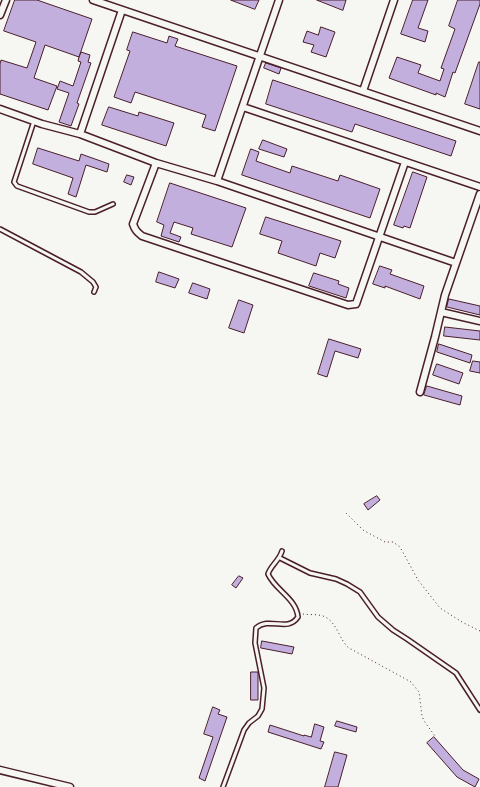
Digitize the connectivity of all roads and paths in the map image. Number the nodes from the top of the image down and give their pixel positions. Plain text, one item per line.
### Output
1 (6, 0) edge
2 (93, 0) edge
3 (279, 0) edge
4 (394, 0) edge
5 (122, 10) junction
6 (0, 16) edge
7 (259, 56) junction
8 (363, 91) junction
9 (243, 107) junction
10 (0, 109) edge
11 (34, 121) junction
12 (480, 131) edge
13 (80, 134) junction
14 (405, 162) junction
15 (156, 163) junction
16 (217, 181) junction
17 (480, 187) edge
18 (480, 194) edge
19 (113, 204) dead end
20 (0, 229) edge
21 (379, 237) junction
22 (456, 263) junction
23 (94, 292) dead end
24 (441, 312) junction
25 (480, 321) edge
26 (420, 392) dead end
27 (346, 513) dead end
28 (282, 551) dead end
29 (280, 558) junction
30 (298, 614) junction
31 (480, 632) edge
32 (480, 710) edge
33 (435, 736) dead end
34 (0, 770) edge
35 (70, 787) edge
36 (223, 787) edge

1 - 6 street
2 - 5 street
3 - 7 street
4 - 8 street
5 - 7 street
5 - 13 street
7 - 8 street
7 - 9 street
8 - 12 street
9 - 14 street
9 - 16 street
10 - 11 street
11 - 13 street
11 - 19 lane
13 - 15 street
14 - 17 street
14 - 21 street
15 - 16 street
15 - 21 street
16 - 21 street
18 - 22 street
20 - 23 lane
21 - 22 street
22 - 24 street
24 - 25 street
24 - 26 street
27 - 31 path
28 - 29 lane
29 - 30 lane
29 - 32 lane
30 - 33 path
30 - 36 lane
34 - 35 street

